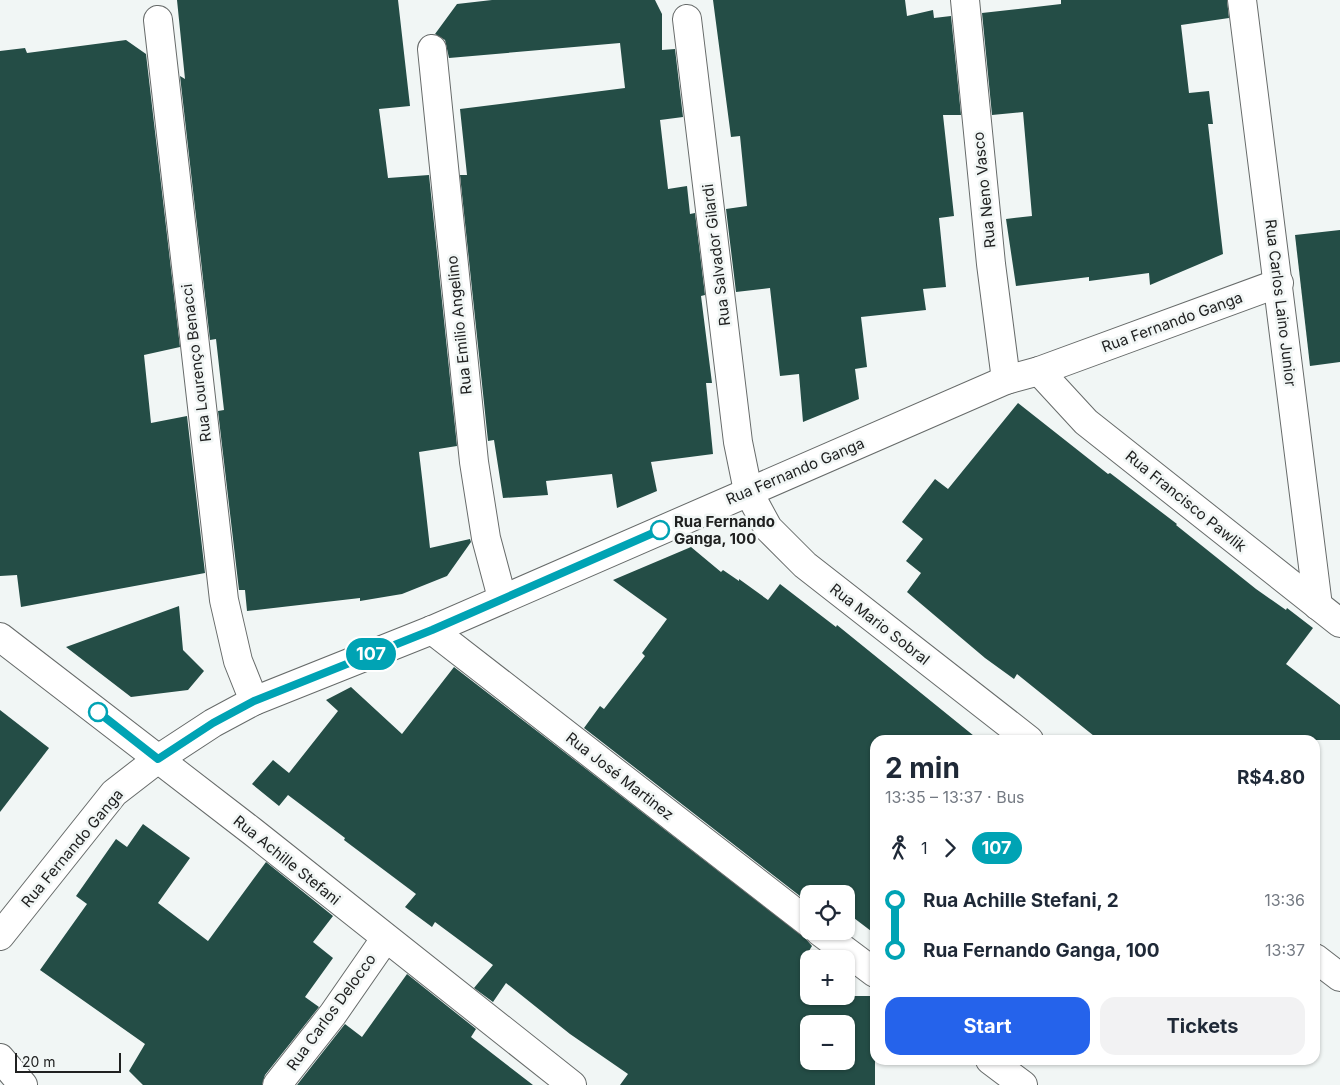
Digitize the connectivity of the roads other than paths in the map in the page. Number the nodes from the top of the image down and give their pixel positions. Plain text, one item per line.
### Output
1 (965, 0) edge
2 (1242, 0) edge
3 (687, 19) dead end
4 (158, 20) dead end
5 (432, 49) dead end
6 (1279, 283) junction
7 (1039, 371) junction
8 (1006, 380) junction
9 (748, 491) junction
10 (502, 598) junction
11 (1318, 606) junction
12 (1340, 623) edge
13 (432, 630) junction
14 (0, 637) edge
15 (254, 701) junction
16 (1023, 735) edge
17 (158, 759) junction
18 (800, 916) edge
19 (0, 936) edge
20 (385, 939) junction
21 (831, 940) edge
22 (1320, 962) edge
23 (870, 969) edge
24 (1340, 977) edge
25 (0, 1058) edge
26 (997, 1065) edge
27 (23, 1085) edge
28 (277, 1085) edge
29 (572, 1085) edge
30 (1023, 1085) edge

1 - 8 street, Rua Neno Vasco
2 - 6 street, Rua Carlos Laino Junior
3 - 9 street, Rua Salvador Gilardi
4 - 15 street, Rua Lourenço Benacci
5 - 10 street, Rua Emilio Angelino
6 - 7 street, Rua Fernando Ganga
6 - 11 street, Rua Carlos Laino Junior
7 - 8 street, Rua Fernando Ganga
7 - 11 street, Rua Francisco Pawlik
8 - 9 street, Rua Fernando Ganga
9 - 10 street, Rua Fernando Ganga
9 - 16 street, Rua Mario Sobral
10 - 13 street, Rua Fernando Ganga
11 - 12 street, Rua Francisco Pawlik
13 - 15 street, Rua Fernando Ganga
13 - 18 street, Rua José Martinez
14 - 17 street, Rua Achille Stefani
15 - 17 street, Rua Fernando Ganga
17 - 19 street, Rua Fernando Ganga
17 - 20 street, Rua Achille Stefani
20 - 28 street, Rua Carlos Delocco
20 - 29 street, Rua Achille Stefani
21 - 23 street
22 - 24 street
25 - 27 street
26 - 30 street

